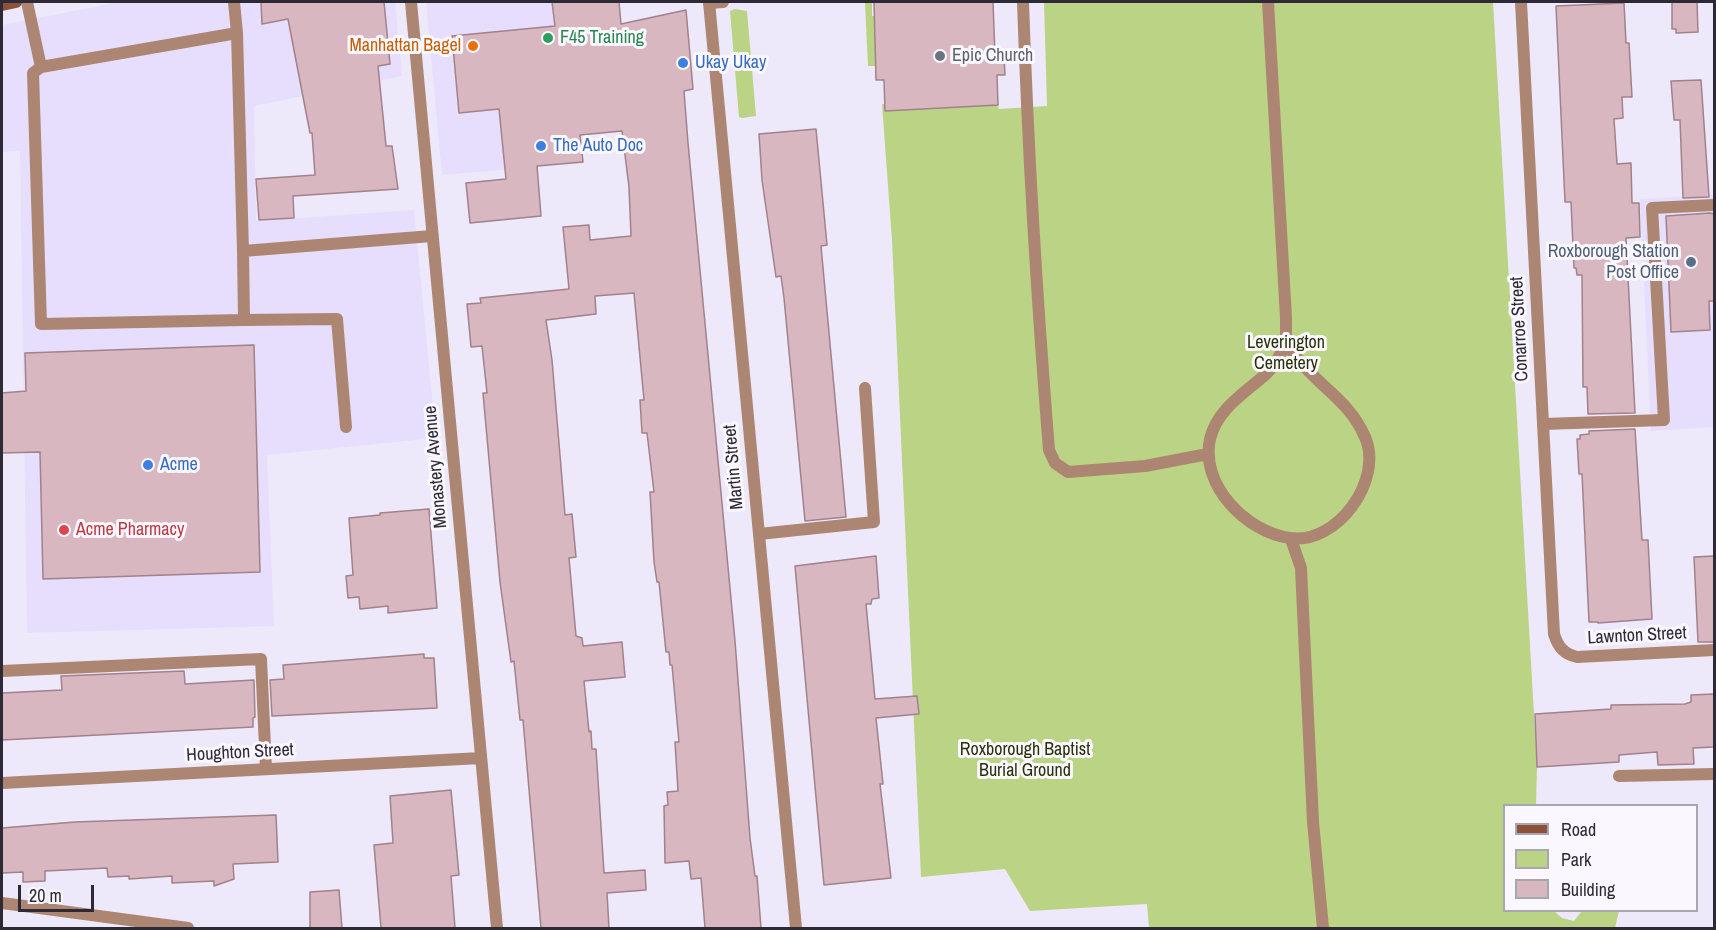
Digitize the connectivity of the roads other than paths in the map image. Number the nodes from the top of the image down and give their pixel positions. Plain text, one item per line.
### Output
1 (27, 2) edge
2 (234, 2) edge
3 (411, 2) edge
4 (709, 2) edge
5 (723, 2) edge
6 (1023, 2) edge
7 (1268, 2) edge
8 (1521, 2) edge
9 (237, 33) junction
10 (41, 67) junction
11 (1714, 205) edge
12 (432, 236) junction
13 (243, 252) junction
14 (244, 320) junction
15 (1286, 344) junction
16 (866, 388) dead end
17 (1543, 424) junction
18 (346, 427) dead end
19 (1208, 454) junction
20 (759, 534) junction
21 (1291, 538) junction
22 (1714, 650) edge
23 (1563, 651) joint
24 (2, 670) edge
25 (481, 758) junction
26 (266, 770) junction
27 (1714, 774) edge
28 (1619, 776) dead end
29 (2, 783) edge
30 (2, 903) edge
31 (188, 928) edge
32 (497, 928) edge
33 (796, 928) edge
34 (1323, 928) edge

1 - 10 street
2 - 9 street
3 - 12 street, Monastery Avenue
4 - 5 street
4 - 20 street, Martin Street
6 - 19 street
7 - 15 street
8 - 17 street, Conarroe Street
9 - 10 street
9 - 13 street
10 - 14 street
11 - 17 street
12 - 13 street
12 - 25 street, Monastery Avenue
13 - 14 street
14 - 18 street
15 - 19 street
15 - 21 street
16 - 20 street
17 - 23 street, Conarroe Street
19 - 21 street
20 - 33 street, Martin Street
21 - 34 street
22 - 23 street, Lawnton Street
24 - 26 street
25 - 26 street, Houghton Street
25 - 32 street, Monastery Avenue
26 - 29 street, Houghton Street
27 - 28 street
30 - 31 street

